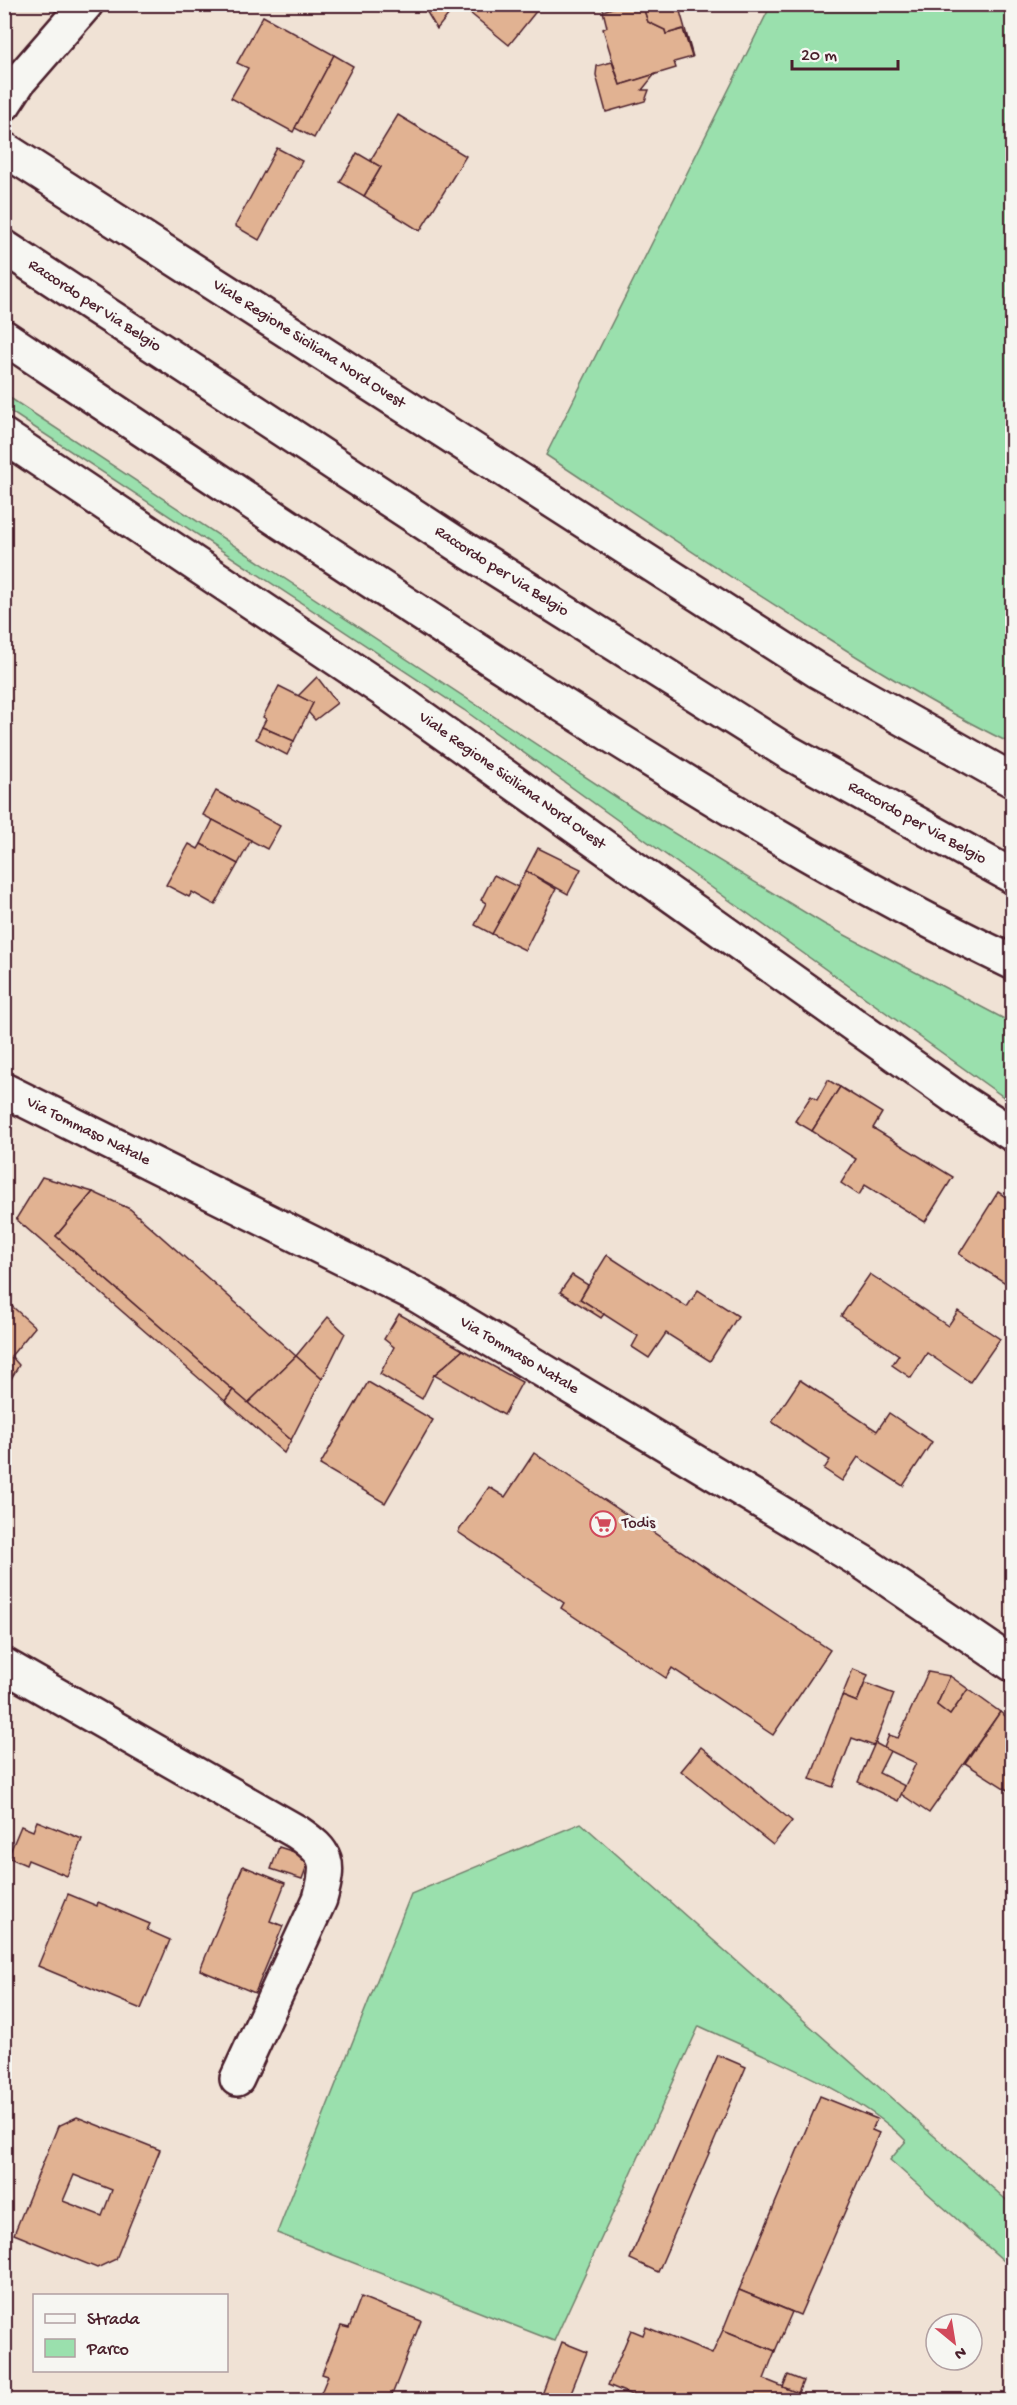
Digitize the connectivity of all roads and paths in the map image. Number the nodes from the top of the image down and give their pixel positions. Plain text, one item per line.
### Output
1 (86, 4) edge
2 (4, 104) edge
3 (4, 149) edge
4 (4, 247) edge
5 (4, 337) edge
6 (4, 436) edge
7 (1012, 780) edge
8 (1012, 876) edge
9 (1012, 962) edge
10 (4, 1090) edge
11 (1012, 1134) edge
12 (1012, 1664) edge
13 (4, 1665) edge
14 (237, 2079) dead end

1 - 2 main road
3 - 7 main road, Viale Regione Siciliana Nord Ovest
4 - 8 main road, Raccordo per Via Belgio
5 - 9 main road
6 - 11 main road, Viale Regione Siciliana Nord Ovest
10 - 12 main road, Via Tommaso Natale
13 - 14 main road

